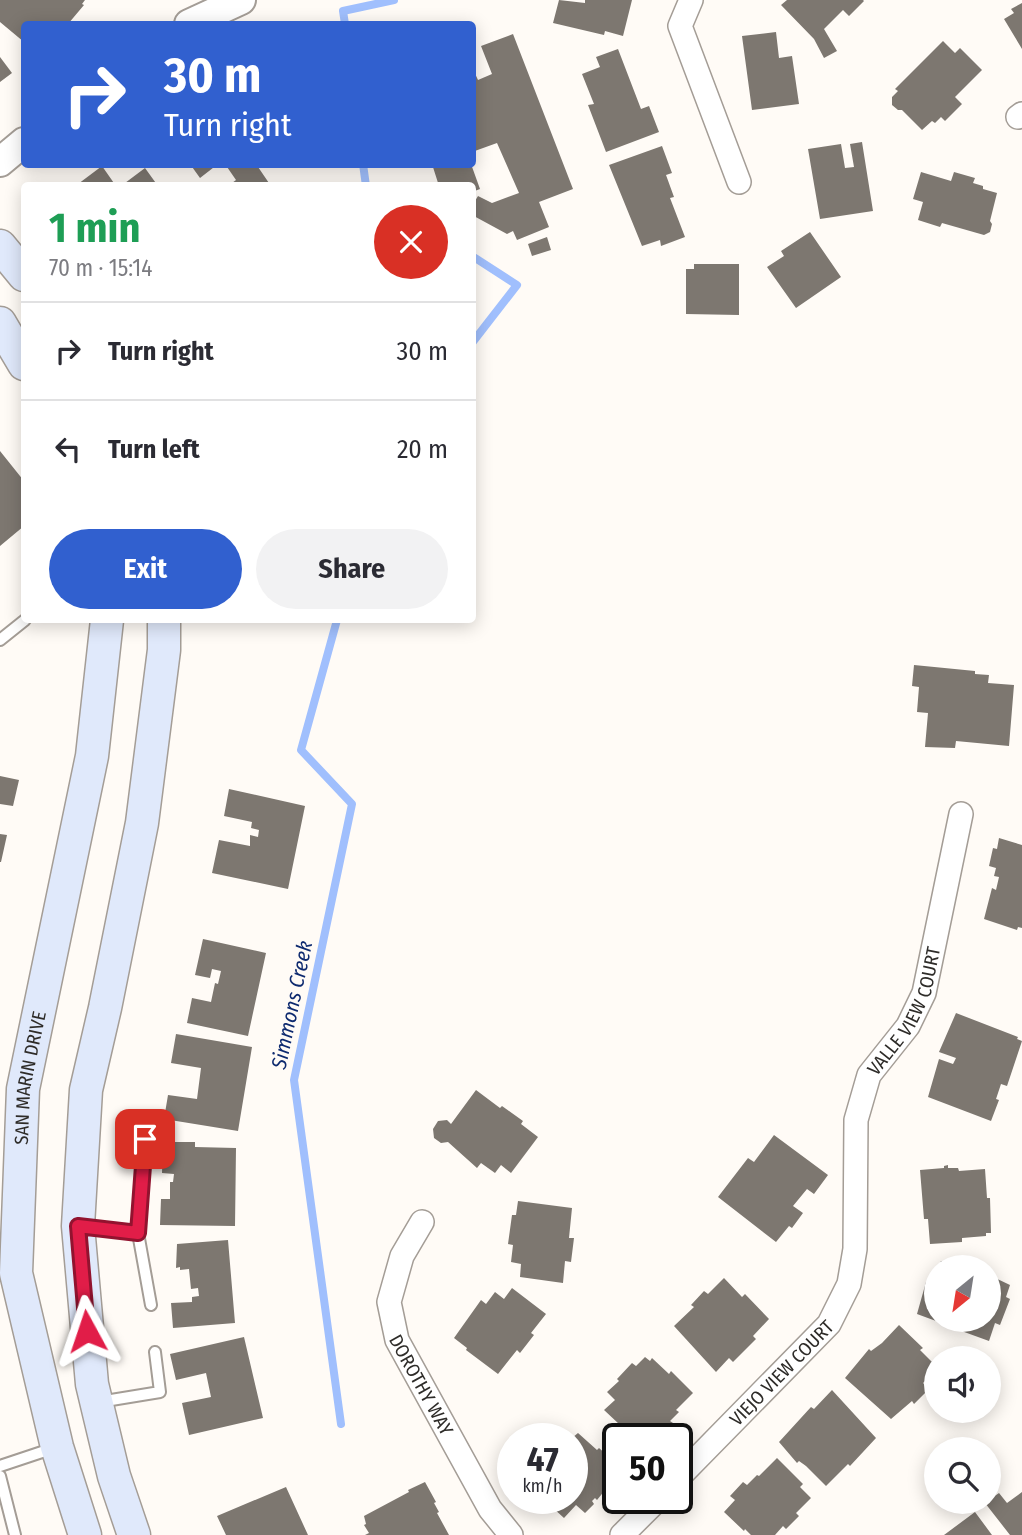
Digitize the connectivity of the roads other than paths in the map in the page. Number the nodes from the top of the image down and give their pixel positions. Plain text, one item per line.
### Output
1 (241, 0) edge
2 (691, 0) edge
3 (196, 21) edge
4 (21, 144) edge
5 (0, 162) edge
6 (739, 182) dead end
7 (0, 246) edge
8 (21, 271) edge
9 (0, 323) edge
10 (21, 359) edge
11 (21, 623) edge
12 (107, 623) edge
13 (164, 623) edge
14 (0, 640) edge
15 (961, 814) dead end
16 (145, 1139) dead end
17 (422, 1222) dead end
18 (78, 1226) junction
19 (138, 1233) junction
20 (855, 1249) joint
21 (151, 1305) dead end
22 (155, 1352) dead end
23 (96, 1403) junction
24 (57, 1447) junction
25 (693, 1463) edge
26 (0, 1466) edge
27 (0, 1476) edge
28 (643, 1514) edge
29 (15, 1535) edge
30 (85, 1535) edge
31 (134, 1535) edge
32 (511, 1535) edge
33 (622, 1535) edge

1 - 3 street
2 - 6 street
4 - 5 street
7 - 8 main road
9 - 10 main road
11 - 14 lane
12 - 24 main road, SAN MARIN DRIVE
13 - 18 main road
15 - 20 street, VALLE VIEW COURT
16 - 19 lane
17 - 32 street, DOROTHY WAY
18 - 19 lane
18 - 23 main road
19 - 21 lane
20 - 25 street, VIEJO VIEW COURT
22 - 23 lane
23 - 31 main road
24 - 26 lane
24 - 30 main road, SAN MARIN DRIVE
27 - 29 lane
28 - 33 street

